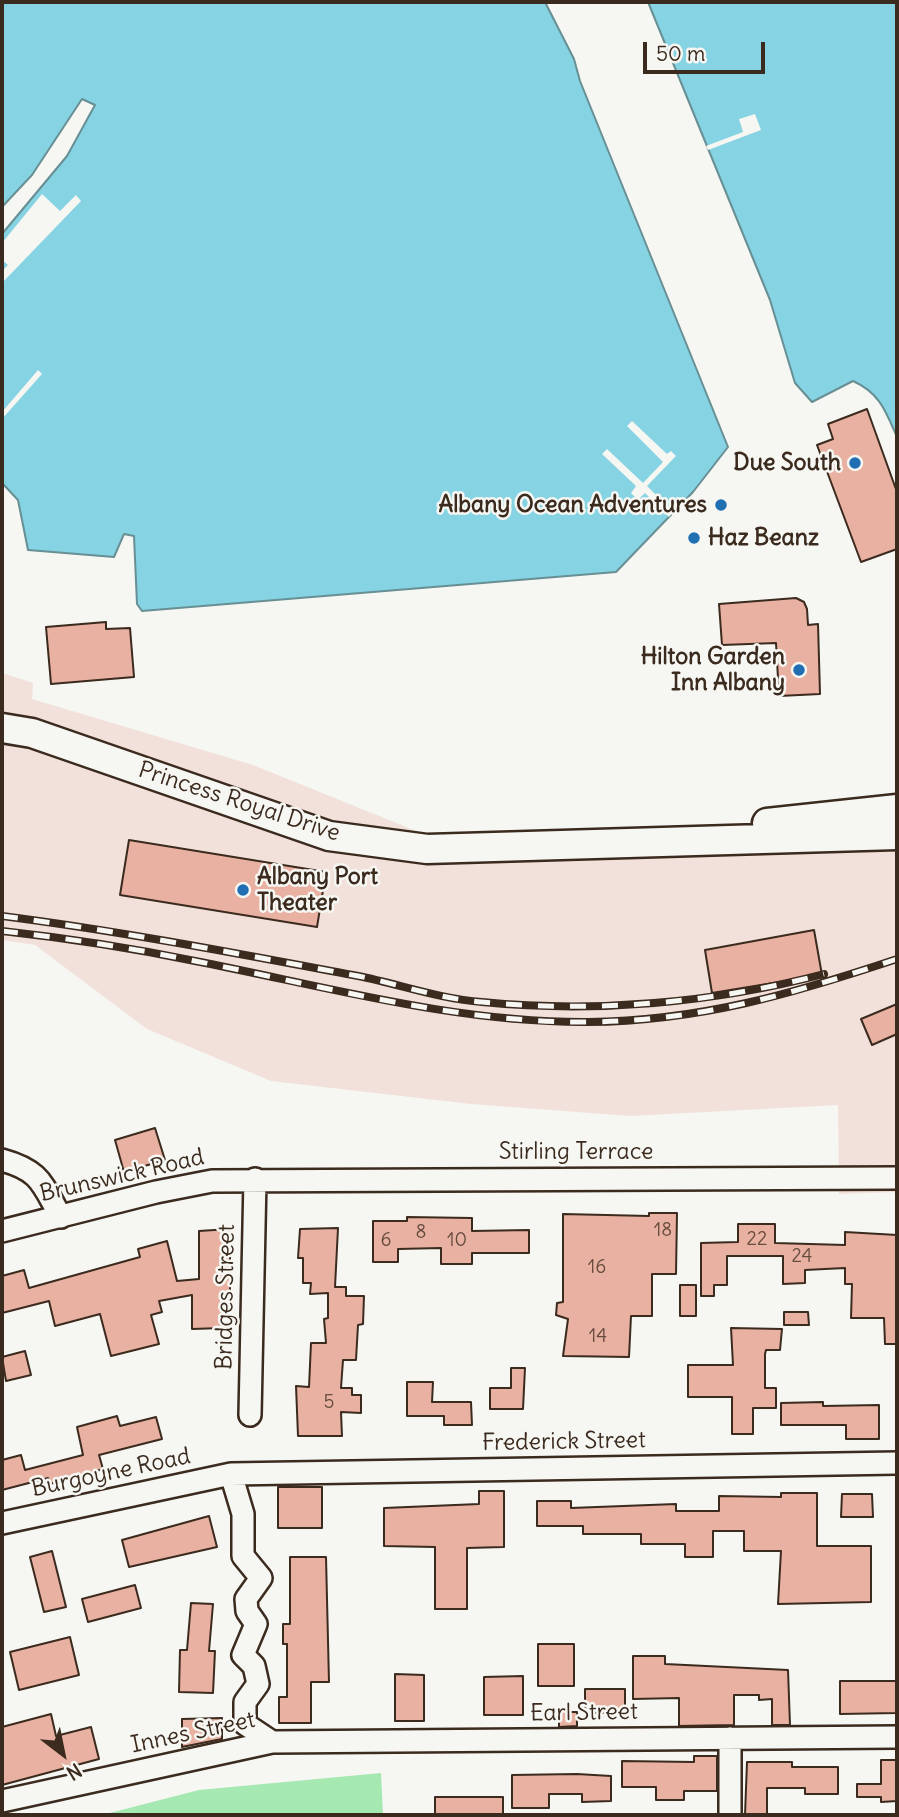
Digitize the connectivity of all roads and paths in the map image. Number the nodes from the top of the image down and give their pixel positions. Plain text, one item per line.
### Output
1 (2, 728) edge
2 (897, 809) edge
3 (897, 835) edge
4 (524, 848) junction
5 (2, 1160) edge
6 (897, 1178) edge
7 (255, 1179) junction
8 (61, 1217) junction
9 (2, 1231) edge
10 (250, 1415) dead end
11 (897, 1463) edge
12 (231, 1474) junction
13 (2, 1524) edge
14 (897, 1737) edge
15 (730, 1738) junction
16 (272, 1742) junction
17 (2, 1801) edge
18 (730, 1815) edge

1 - 4 main road, Princess Royal Drive
2 - 4 main road, Princess Royal Drive
3 - 4 main road, Princess Royal Drive
5 - 8 street
6 - 7 street, Stirling Terrace
7 - 8 street, Brunswick Road
7 - 10 street, Bridges Street
8 - 9 street, Brunswick Road
11 - 12 street, Frederick Street
12 - 13 street, Burgoyne Road
12 - 16 street
14 - 15 street, Earl Street
15 - 16 street, Earl Street
15 - 18 street
16 - 17 street, Innes Street

